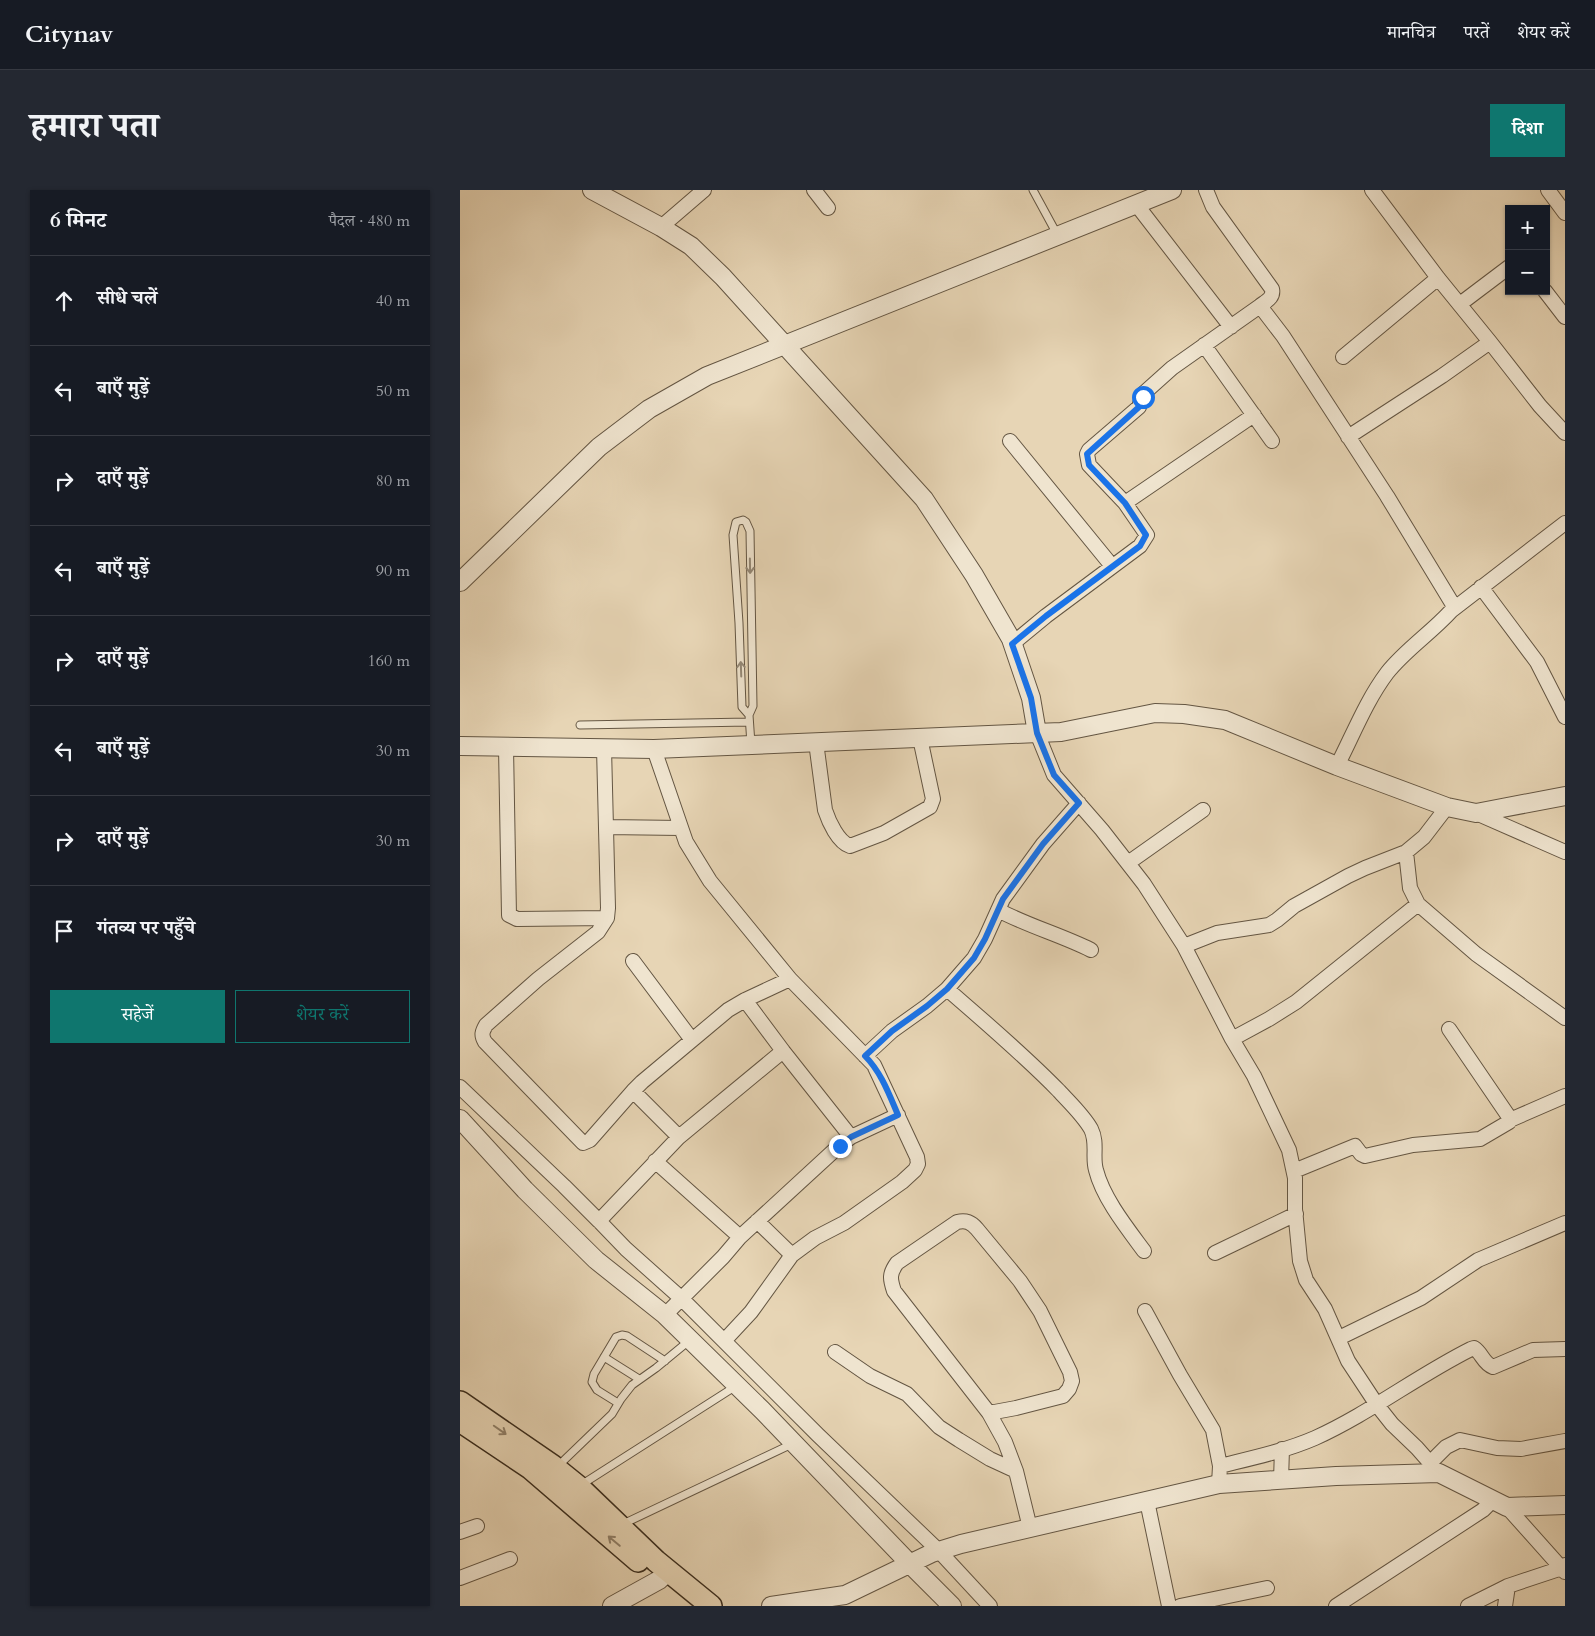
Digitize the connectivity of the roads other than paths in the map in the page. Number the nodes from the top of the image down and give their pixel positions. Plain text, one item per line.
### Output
1 (592, 190) edge
2 (704, 190) edge
3 (814, 190) edge
4 (1033, 190) edge
5 (1172, 190) edge
6 (1206, 190) edge
7 (1372, 190) edge
8 (1548, 190) edge
9 (1136, 204) junction
10 (828, 208) dead end
11 (1565, 213) edge
12 (661, 227) junction
13 (1058, 236) junction
14 (1505, 270) edge
15 (1438, 278) junction
16 (1548, 295) edge
17 (1460, 304) junction
18 (1260, 306) junction
19 (1565, 317) edge
20 (1231, 327) junction
21 (1490, 342) junction
22 (1204, 345) junction
23 (784, 346) junction
24 (1343, 357) dead end
25 (1254, 415) junction
26 (1565, 433) edge
27 (1348, 437) junction
28 (1010, 441) dead end
29 (1272, 441) dead end
30 (1125, 503) junction
31 (1565, 523) edge
32 (1112, 566) junction
33 (460, 582) edge
34 (1482, 587) junction
35 (1455, 608) junction
36 (1012, 644) junction
37 (1565, 716) edge
38 (749, 718) junction
39 (580, 725) dead end
40 (1037, 733) junction
41 (920, 738) junction
42 (816, 742) junction
43 (751, 744) junction
44 (460, 746) edge
45 (506, 747) junction
46 (604, 748) junction
47 (654, 749) junction
48 (1337, 766) junction
49 (1565, 796) edge
50 (1079, 803) junction
51 (1448, 807) junction
52 (1204, 810) dead end
53 (1476, 813) junction
54 (606, 827) junction
55 (681, 828) junction
56 (1406, 852) junction
57 (1565, 852) edge
58 (1128, 863) junction
59 (1418, 904) junction
60 (998, 910) junction
61 (607, 918) junction
62 (1184, 946) junction
63 (1091, 950) dead end
64 (632, 961) dead end
65 (790, 979) junction
66 (947, 989) junction
67 (746, 1000) junction
68 (1565, 1018) edge
69 (1450, 1029) dead end
70 (1232, 1039) junction
71 (692, 1040) junction
72 (783, 1051) junction
73 (865, 1056) junction
74 (460, 1086) edge
75 (633, 1092) junction
76 (1565, 1096) edge
77 (898, 1115) junction
78 (460, 1119) edge
79 (1510, 1120) junction
80 (679, 1137) junction
81 (851, 1137) junction
82 (656, 1161) junction
83 (1294, 1171) junction
84 (1296, 1214) junction
85 (599, 1221) junction
86 (757, 1221) junction
87 (1565, 1223) edge
88 (740, 1237) junction
89 (1144, 1251) dead end
90 (1215, 1253) dead end
91 (792, 1255) junction
92 (674, 1306) junction
93 (1145, 1312) dead end
94 (1339, 1338) junction
95 (691, 1340) junction
96 (724, 1340) junction
97 (1565, 1349) edge
98 (835, 1352) dead end
99 (604, 1358) junction
100 (665, 1361) junction
101 (639, 1380) junction
102 (736, 1386) junction
103 (618, 1403) junction
104 (1376, 1405) junction
105 (460, 1408) edge
106 (989, 1413) junction
107 (1565, 1441) edge
108 (794, 1443) junction
109 (1282, 1450) junction
110 (1435, 1468) junction
111 (1016, 1471) junction
112 (549, 1474) junction
113 (1220, 1475) junction
114 (1281, 1480) junction
115 (579, 1487) junction
116 (1147, 1501) junction
117 (1500, 1503) junction
118 (1565, 1505) edge
119 (477, 1526) dead end
120 (619, 1526) junction
121 (1030, 1528) junction
122 (460, 1532) edge
123 (925, 1557) junction
124 (510, 1559) dead end
125 (1564, 1569) edge
126 (664, 1576) junction
127 (460, 1578) edge
128 (1508, 1586) junction
129 (1267, 1588) dead end
130 (842, 1600) edge
131 (611, 1606) edge
132 (692, 1606) edge
133 (711, 1606) edge
134 (771, 1606) edge
135 (952, 1606) edge
136 (990, 1606) edge
137 (1169, 1606) edge
138 (1180, 1606) edge
139 (1336, 1606) edge
140 (1468, 1606) edge
141 (1505, 1606) edge

1 - 12 street
2 - 12 street
3 - 10 street
4 - 13 lane
5 - 9 street
6 - 18 street
7 - 15 street
8 - 11 street
9 - 13 street
9 - 20 street
12 - 23 street
13 - 23 street
14 - 17 street
15 - 17 street
15 - 24 street
16 - 19 street
17 - 21 street
18 - 20 street
18 - 27 street
20 - 22 street
21 - 26 street
21 - 27 street
22 - 25 street
22 - 30 street
23 - 33 street
23 - 36 street
25 - 29 street
25 - 30 street
27 - 35 street
28 - 32 street
30 - 32 street
31 - 34 street
32 - 36 street
34 - 35 street
34 - 37 street
35 - 48 street
36 - 40 street
38 -> 38 lane
38 - 39 lane
38 - 43 lane
40 - 41 street
40 - 48 street
40 - 50 street
41 - 42 street
41 - 42 street
42 - 43 street
43 - 47 street
44 - 45 street
45 - 46 street
45 - 61 street
46 - 47 street
46 - 54 street
47 - 55 street
48 - 51 street
49 - 53 street
50 - 58 street
50 - 60 street
51 - 53 street
51 - 56 street
52 - 58 street
53 - 57 street
54 - 55 street
54 - 61 street
55 - 65 street
56 - 59 street
56 - 62 street
58 - 62 street
59 - 68 street
59 - 70 street
60 - 63 street
60 - 66 street
61 - 75 street
62 - 70 street
64 - 71 street
65 - 67 street
65 - 73 street
66 - 73 street
66 - 89 street
67 - 71 street
67 - 72 street
69 - 79 street
70 - 83 street
71 - 75 street
72 - 80 street
72 - 81 street
73 - 77 street
74 - 85 street
75 - 80 street
76 - 79 street
77 - 81 street
77 - 91 street
78 - 92 street
79 - 83 street
80 - 82 street
81 - 86 street
82 - 85 street
82 - 88 street
83 - 84 street
84 - 90 street
84 - 94 street
85 - 92 street
86 - 88 street
86 - 91 street
87 - 94 street
88 - 92 street
91 - 96 street
92 - 95 street
92 - 96 street
93 - 113 street
94 - 104 street
95 - 100 lane
95 - 102 street
96 - 123 street
97 - 104 street
98 - 111 street
99 - 100 lane
99 - 101 lane
99 - 103 lane
100 - 101 lane
101 - 103 lane
102 - 108 street
102 - 115 lane
103 - 112 lane
104 - 109 street
104 - 110 street
105 - 112 main road
106 - 106 street
106 - 111 street
107 - 110 street
108 - 120 lane
108 - 123 street
109 - 113 street
109 - 114 street
110 - 114 street
110 - 117 street
111 - 121 street
112 - 115 main road
126 -> 112 main road
113 - 114 street
113 - 116 street
115 - 120 main road
116 - 121 street
116 - 137 street
117 - 118 street
117 - 125 street
117 - 139 street
119 - 122 street
120 - 126 main road
121 - 123 street
123 - 130 street
123 - 135 street
123 - 136 street
124 - 127 street
125 - 128 street
126 - 131 street
126 - 132 main road
126 - 133 main road
128 - 140 street
128 - 141 street
129 - 138 street
130 - 134 street

